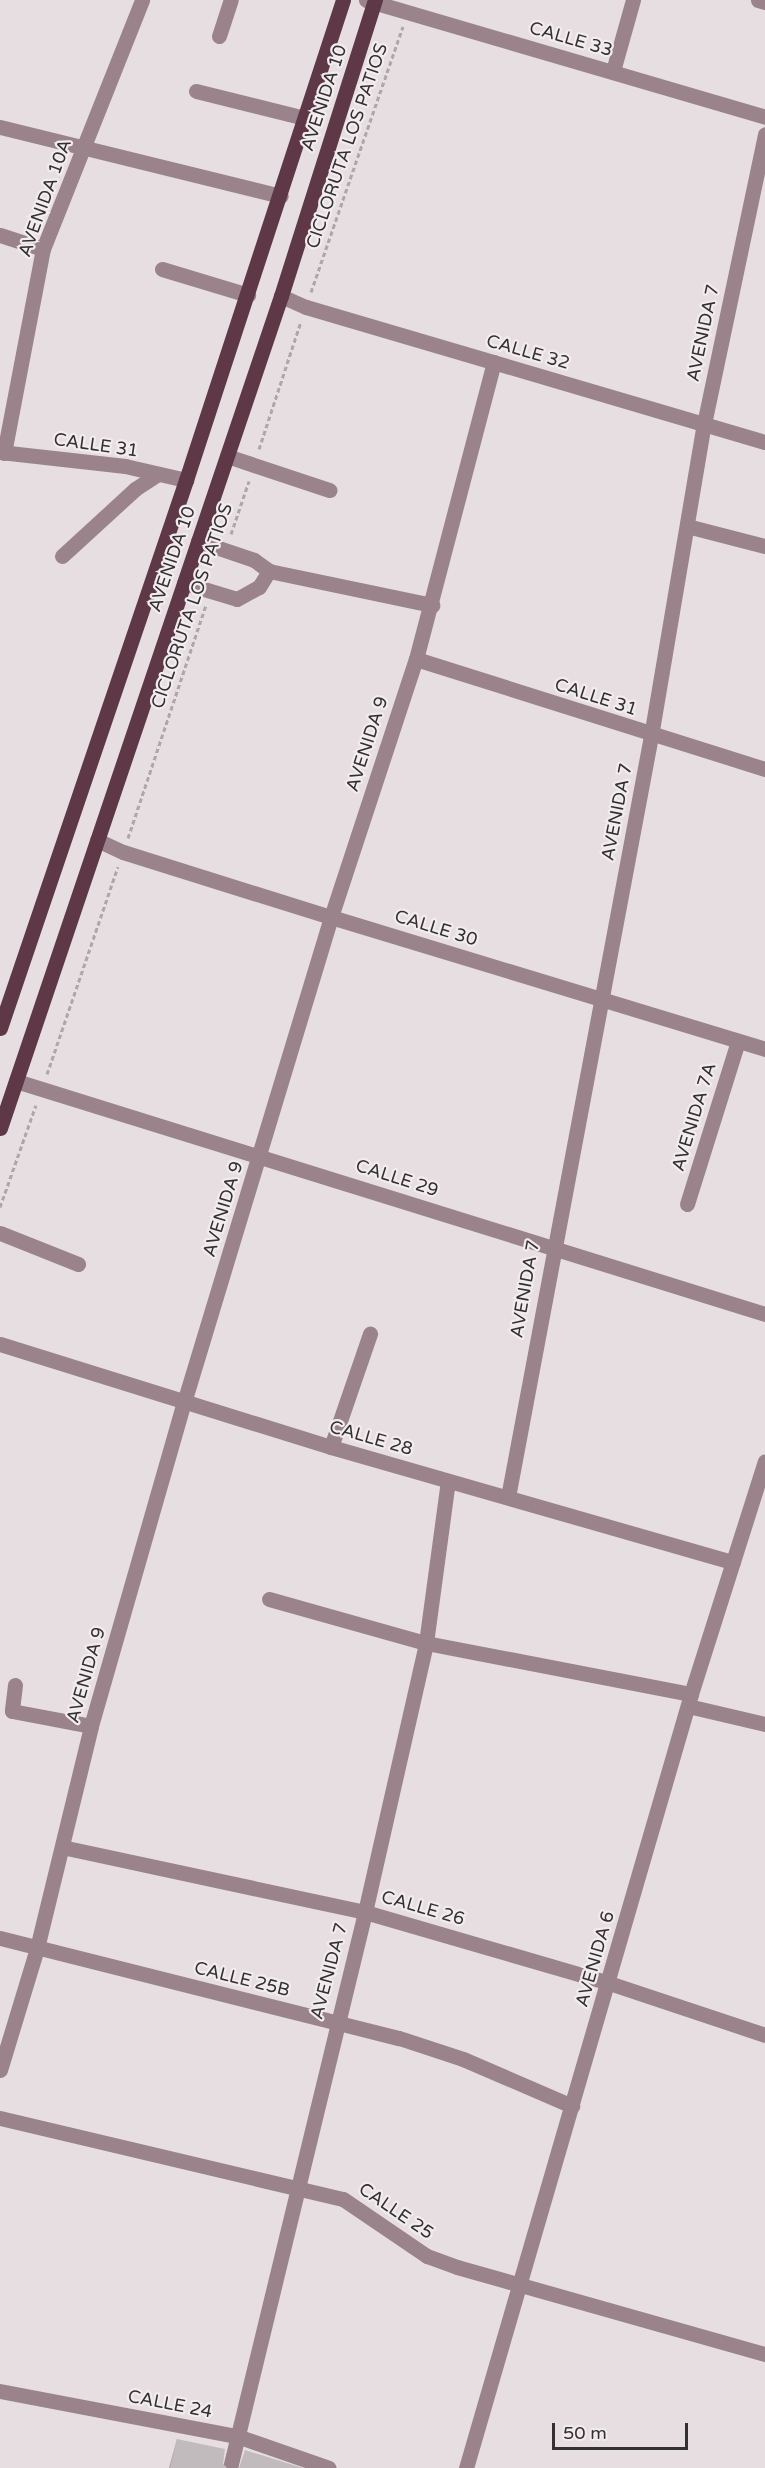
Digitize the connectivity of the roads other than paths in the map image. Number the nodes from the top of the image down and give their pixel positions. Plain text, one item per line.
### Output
1 (142, 0) edge
2 (231, 0) edge
3 (343, 0) edge
4 (633, 0) edge
5 (758, 0) edge
6 (372, 1) edge
7 (765, 2) edge
8 (219, 36) dead end
9 (614, 71) junction
10 (196, 90) dead end
11 (765, 117) edge
12 (305, 118) junction
13 (0, 127) edge
14 (765, 134) edge
15 (82, 148) junction
16 (280, 196) junction
17 (0, 235) edge
18 (43, 249) junction
19 (162, 269) dead end
20 (248, 295) junction
21 (281, 296) junction
22 (494, 362) junction
23 (704, 423) junction
24 (765, 442) edge
25 (2, 452) edge
26 (227, 456) junction
27 (158, 474) junction
28 (186, 480) junction
29 (329, 490) dead end
30 (687, 526) junction
31 (198, 541) junction
32 (765, 546) edge
33 (62, 556) dead end
34 (269, 571) junction
35 (184, 584) junction
36 (432, 605) junction
37 (416, 659) junction
38 (651, 736) junction
39 (765, 769) edge
40 (97, 840) junction
41 (332, 917) junction
42 (602, 999) junction
43 (0, 1028) edge
44 (738, 1041) junction
45 (765, 1049) edge
46 (16, 1081) junction
47 (0, 1128) edge
48 (260, 1155) junction
49 (687, 1204) dead end
50 (0, 1233) edge
51 (552, 1248) junction
52 (78, 1264) dead end
53 (765, 1314) edge
54 (370, 1334) dead end
55 (0, 1344) edge
56 (185, 1399) junction
57 (332, 1447) junction
58 (765, 1461) edge
59 (448, 1481) junction
60 (508, 1497) junction
61 (733, 1562) junction
62 (269, 1599) dead end
63 (426, 1643) junction
64 (15, 1685) dead end
65 (690, 1700) junction
66 (765, 1724) edge
67 (92, 1726) junction
68 (62, 1847) junction
69 (365, 1912) junction
70 (0, 1938) edge
71 (38, 1948) junction
72 (609, 1983) junction
73 (336, 2022) junction
74 (765, 2035) edge
75 (0, 2070) edge
76 (572, 2106) junction
77 (0, 2118) edge
78 (299, 2188) junction
79 (522, 2282) junction
80 (765, 2354) edge
81 (0, 2391) edge
82 (237, 2436) junction
83 (230, 2468) edge
84 (330, 2468) edge
85 (466, 2468) edge

1 - 15 street, AVENIDA 10A
2 - 8 street
3 - 12 main road, AVENIDA 10
4 - 9 street
5 - 7 street
6 - 9 street, CALLE 33
6 - 21 main road, AVENIDA 10
9 - 11 street, CALLE 33
10 - 12 street
12 - 16 main road, AVENIDA 10
13 - 15 street
14 - 23 street, AVENIDA 7
15 - 16 street
15 - 18 street, AVENIDA 10A
16 - 20 main road, AVENIDA 10
17 - 18 street
18 - 25 street, AVENIDA 10A
19 - 20 street
20 - 28 main road, AVENIDA 10
21 - 22 street, CALLE 32
21 - 26 main road, AVENIDA 10
22 - 23 street, CALLE 32
22 - 36 street, AVENIDA 9
23 - 24 street, CALLE 32
23 - 30 street, AVENIDA 7
25 - 27 street, CALLE 31
26 - 29 street
26 - 31 main road, AVENIDA 10
27 - 28 street, CALLE 31
27 - 33 street
28 - 43 main road, AVENIDA 10
30 - 32 street
30 - 38 street, AVENIDA 7
31 - 34 street
31 - 35 main road, AVENIDA 10
34 - 35 street
34 - 36 street
35 - 40 main road, AVENIDA 10
36 - 37 street, AVENIDA 9
37 - 38 street, CALLE 31
37 - 41 street, AVENIDA 9
38 - 39 street, CALLE 31
38 - 42 street, AVENIDA 7
40 - 41 street, CALLE 30
40 - 46 main road, AVENIDA 10
41 - 42 street, CALLE 30
41 - 48 street, AVENIDA 9
42 - 44 street, CALLE 30
42 - 51 street, AVENIDA 7
44 - 45 street, CALLE 30
44 - 49 street, AVENIDA 7A
46 - 47 main road, AVENIDA 10
46 - 48 street, CALLE 29
48 - 51 street, CALLE 29
48 - 56 street, AVENIDA 9
50 - 52 street
51 - 53 street, CALLE 29
51 - 60 street, AVENIDA 7
54 - 57 street
55 - 56 street, CALLE 28
56 - 57 street, CALLE 28
56 - 67 street, AVENIDA 9
57 - 59 street, CALLE 28
58 - 61 street, AVENIDA 6
59 - 60 street, CALLE 28
59 - 63 street, AVENIDA 7
60 - 61 street, CALLE 28
61 - 65 street, AVENIDA 6
62 - 63 street
63 - 65 street
63 - 69 street, AVENIDA 7
64 - 67 street
65 - 66 street
65 - 72 street, AVENIDA 6
67 - 68 street, AVENIDA 9
68 - 69 street, CALLE 26
68 - 71 street, AVENIDA 9
69 - 72 street, CALLE 26
69 - 73 street, AVENIDA 7
70 - 71 street, CALLE 25B
71 - 73 street, CALLE 25B
71 - 75 street, AVENIDA 9
72 - 74 street, CALLE 26
72 - 76 street, AVENIDA 6
73 - 76 street, CALLE 25B
73 - 78 street, AVENIDA 7
76 - 79 street, AVENIDA 6
77 - 78 street, CALLE 25
78 - 79 street, CALLE 25
78 - 82 street, AVENIDA 7
79 - 80 street, CALLE 25
79 - 85 street, AVENIDA 6
81 - 82 street, CALLE 24
82 - 83 street, AVENIDA 7
82 - 84 street, CALLE 24

